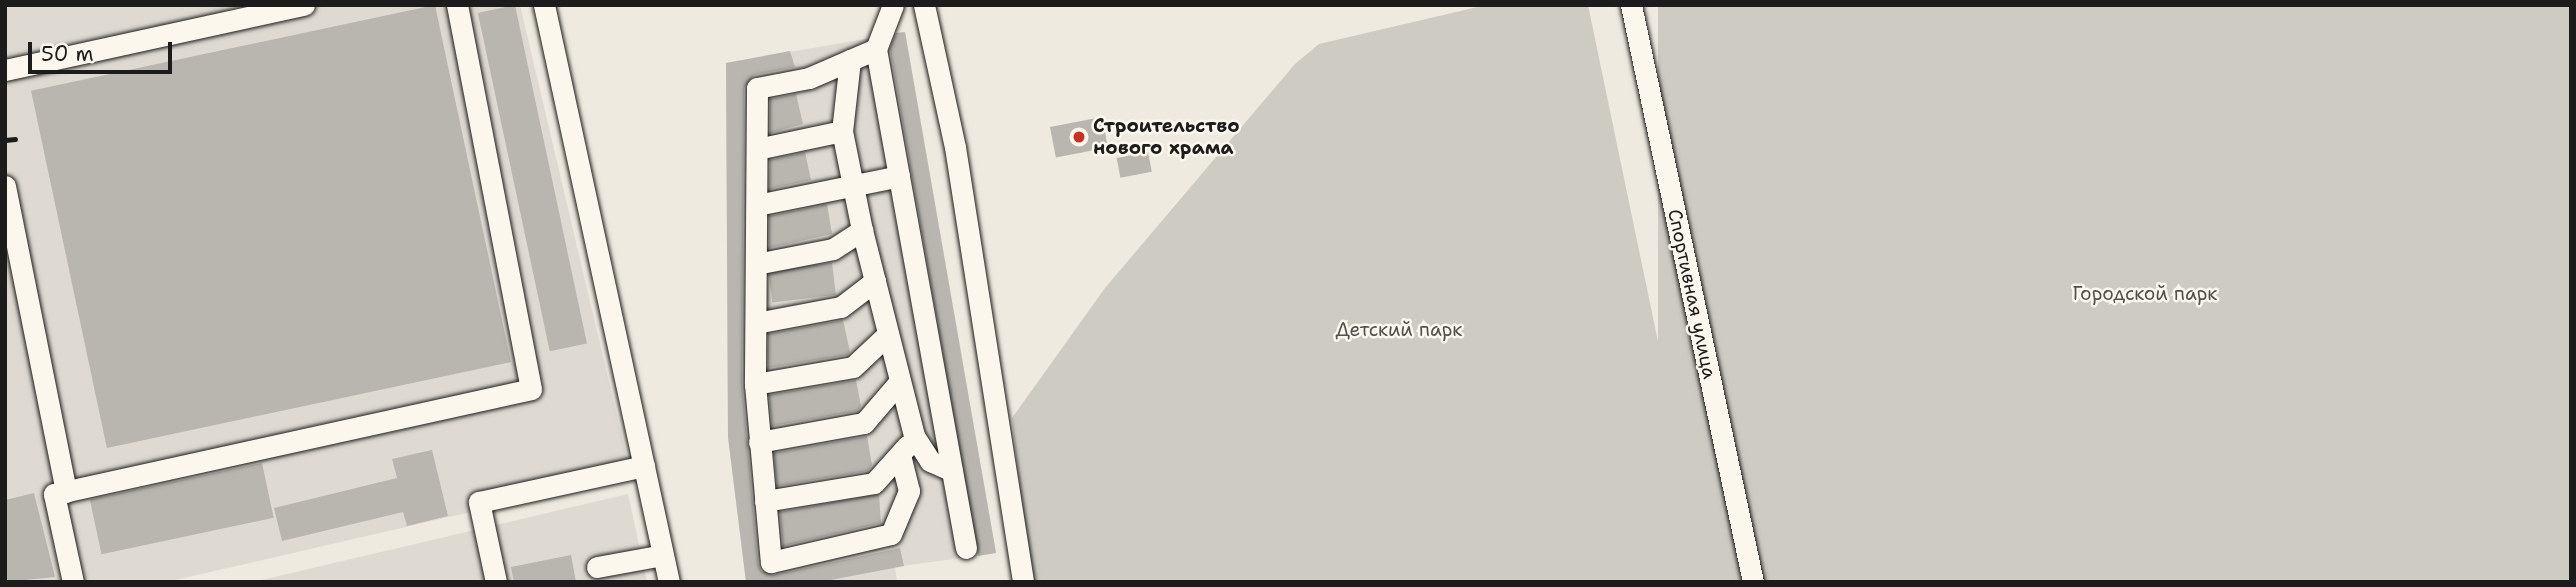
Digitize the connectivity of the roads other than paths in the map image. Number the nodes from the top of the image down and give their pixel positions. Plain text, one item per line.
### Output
1 (304, 5) edge
2 (457, 5) edge
3 (544, 5) edge
4 (892, 5) edge
5 (924, 5) edge
6 (1631, 5) edge
7 (876, 49) junction
8 (850, 60) junction
9 (5, 70) edge
10 (842, 131) junction
11 (757, 149) junction
12 (899, 176) junction
13 (5, 186) edge
14 (851, 186) junction
15 (757, 205) junction
16 (862, 230) junction
17 (756, 264) junction
18 (874, 281) junction
19 (756, 323) junction
20 (888, 334) junction
21 (900, 381) junction
22 (755, 384) junction
23 (914, 436) junction
24 (759, 442) junction
25 (900, 455) junction
26 (644, 466) junction
27 (952, 471) junction
28 (66, 492) junction
29 (765, 501) junction
30 (966, 548) dead end
31 (663, 555) junction
32 (597, 567) dead end
33 (73, 582) edge
34 (496, 582) edge
35 (669, 582) edge
36 (1023, 582) edge
37 (1753, 582) edge

1 - 9 street
2 - 28 street
3 - 26 street
4 - 7 street
5 - 36 street
6 - 37 street, Спортивная улица
7 - 8 street
7 - 12 street
8 - 10 street
8 - 11 street
10 - 11 street
10 - 14 street
11 - 15 street
12 - 14 street
12 - 27 street
13 - 28 street
14 - 15 street
14 - 16 street
15 - 17 street
16 - 17 street
16 - 18 street
17 - 19 street
18 - 19 street
18 - 20 street
19 - 22 street
20 - 21 street
20 - 22 street
21 - 23 street
21 - 24 street
22 - 24 street
23 - 25 street
23 - 27 street
24 - 29 street
25 - 29 street
25 - 29 street
26 - 31 street
26 - 34 street
27 - 30 street
28 - 33 street
31 - 32 street
31 - 35 street

